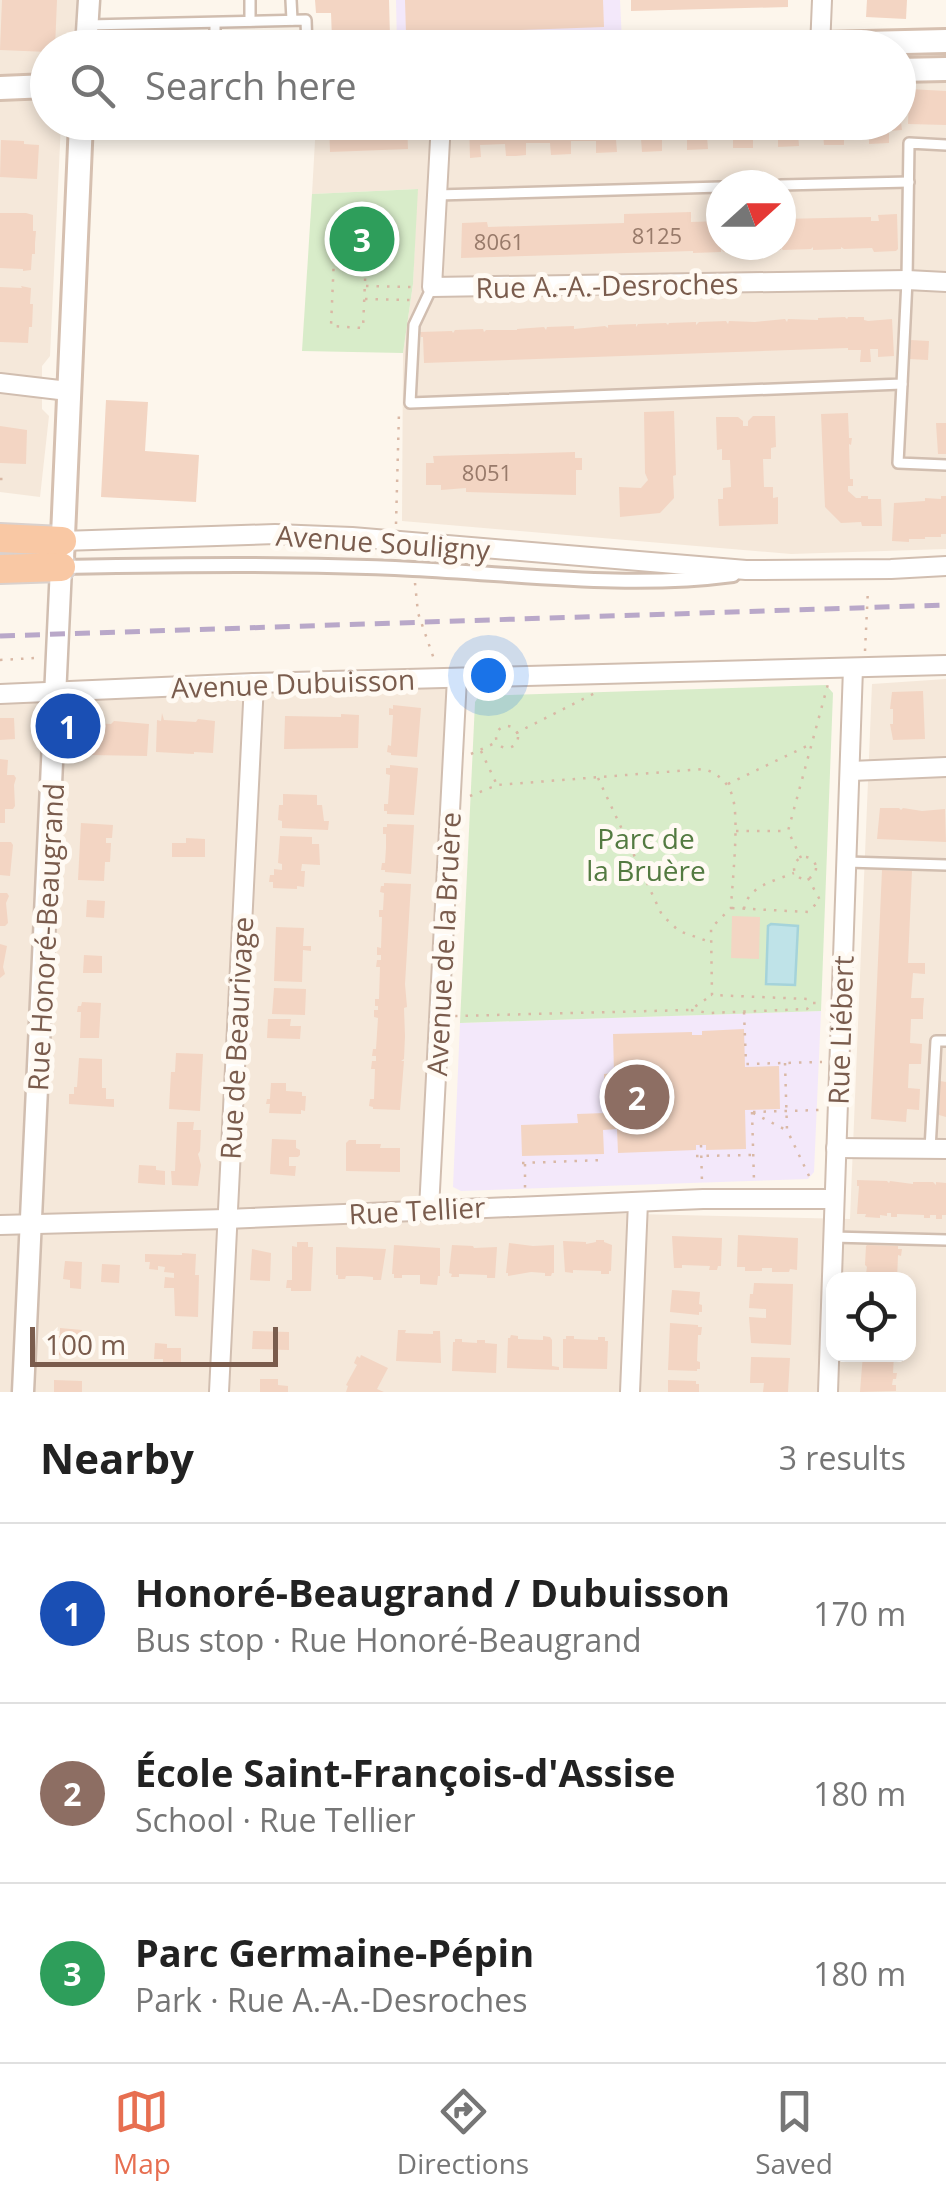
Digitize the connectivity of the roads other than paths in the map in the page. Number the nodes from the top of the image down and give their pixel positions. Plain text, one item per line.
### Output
1 (89, 0) edge
2 (250, 0) edge
3 (291, 0) edge
4 (822, 0) edge
5 (292, 20) junction
6 (250, 21) junction
7 (215, 22) junction
8 (88, 25) junction
9 (88, 30) edge
10 (215, 30) edge
11 (306, 30) edge
12 (821, 30) edge
13 (946, 41) edge
14 (916, 42) edge
15 (916, 70) edge
16 (946, 70) edge
17 (30, 87) edge
18 (0, 88) edge
19 (80, 140) edge
20 (440, 140) edge
21 (946, 144) edge
22 (909, 182) junction
23 (796, 186) edge
24 (706, 187) edge
25 (437, 195) junction
26 (907, 280) junction
27 (946, 282) edge
28 (429, 294) junction
29 (0, 383) edge
30 (902, 384) junction
31 (68, 391) junction
32 (946, 465) edge
33 (0, 538) edge
34 (62, 554) junction
35 (946, 566) edge
36 (0, 569) edge
37 (765, 570) junction
38 (859, 662) junction
39 (946, 664) edge
40 (449, 678) junction
41 (254, 684) junction
42 (56, 693) junction
43 (0, 694) edge
44 (946, 767) edge
45 (851, 771) junction
46 (847, 862) junction
47 (946, 865) edge
48 (946, 1041) edge
49 (836, 1148) junction
50 (938, 1149) edge
51 (827, 1199) junction
52 (638, 1202) junction
53 (429, 1209) junction
54 (226, 1219) junction
55 (32, 1224) junction
56 (0, 1225) edge
57 (833, 1237) junction
58 (946, 1240) edge
59 (22, 1392) edge
60 (219, 1392) edge
61 (630, 1392) edge
62 (828, 1392) edge

1 - 8 street
2 - 6 lane
3 - 5 lane
4 - 12 street
5 - 6 lane
5 - 11 lane
6 - 7 lane
7 - 8 lane
7 - 10 lane
8 - 9 street
13 - 14 main road
15 - 16 main road
17 - 18 main road
19 - 31 main road, Rue Honoré-Beaugrand
20 - 25 street
21 - 22 lane
22 - 23 lane
22 - 26 lane
24 - 25 lane
25 - 28 street
26 - 27 street, Rue A.-A.-Desroches
26 - 28 street, Rue A.-A.-Desroches
26 - 30 lane
28 - 30 lane
29 - 31 street
30 - 32 lane
31 - 34 main road, Rue Honoré-Beaugrand
33 - 34 highway, Avenue Souligny
34 - 36 highway, Avenue Souligny
34 - 37 street, Avenue Souligny
34 - 37 street, Avenue Souligny
34 - 42 street, Rue Honoré-Beaugrand
35 - 37 street, Avenue Souligny
38 - 39 street, Avenue Dubuisson
38 - 40 street, Avenue Dubuisson
38 - 45 street, Rue Liébert
40 - 41 street, Avenue Dubuisson
40 - 53 street, Avenue de la Bruère
41 - 42 street, Avenue Dubuisson
41 - 54 street, Rue de Beaurivage
42 - 43 street, Avenue Dubuisson
42 - 55 street, Rue Honoré-Beaugrand
44 - 45 street
45 - 46 street, Rue Liébert
46 - 47 lane
46 - 49 street, Rue Liébert
48 - 50 lane
49 - 50 street
49 - 51 street, Rue Liébert
51 - 52 street, Rue Tellier
51 - 57 street, Rue Liébert
52 - 53 street, Rue Tellier
52 - 61 street
53 - 54 street, Rue Tellier
54 - 55 street, Rue Tellier
54 - 60 street, Rue de Beaurivage
55 - 56 street, Rue Tellier
55 - 59 street, Rue Honoré-Beaugrand
57 - 58 lane
57 - 62 street, Rue Liébert

